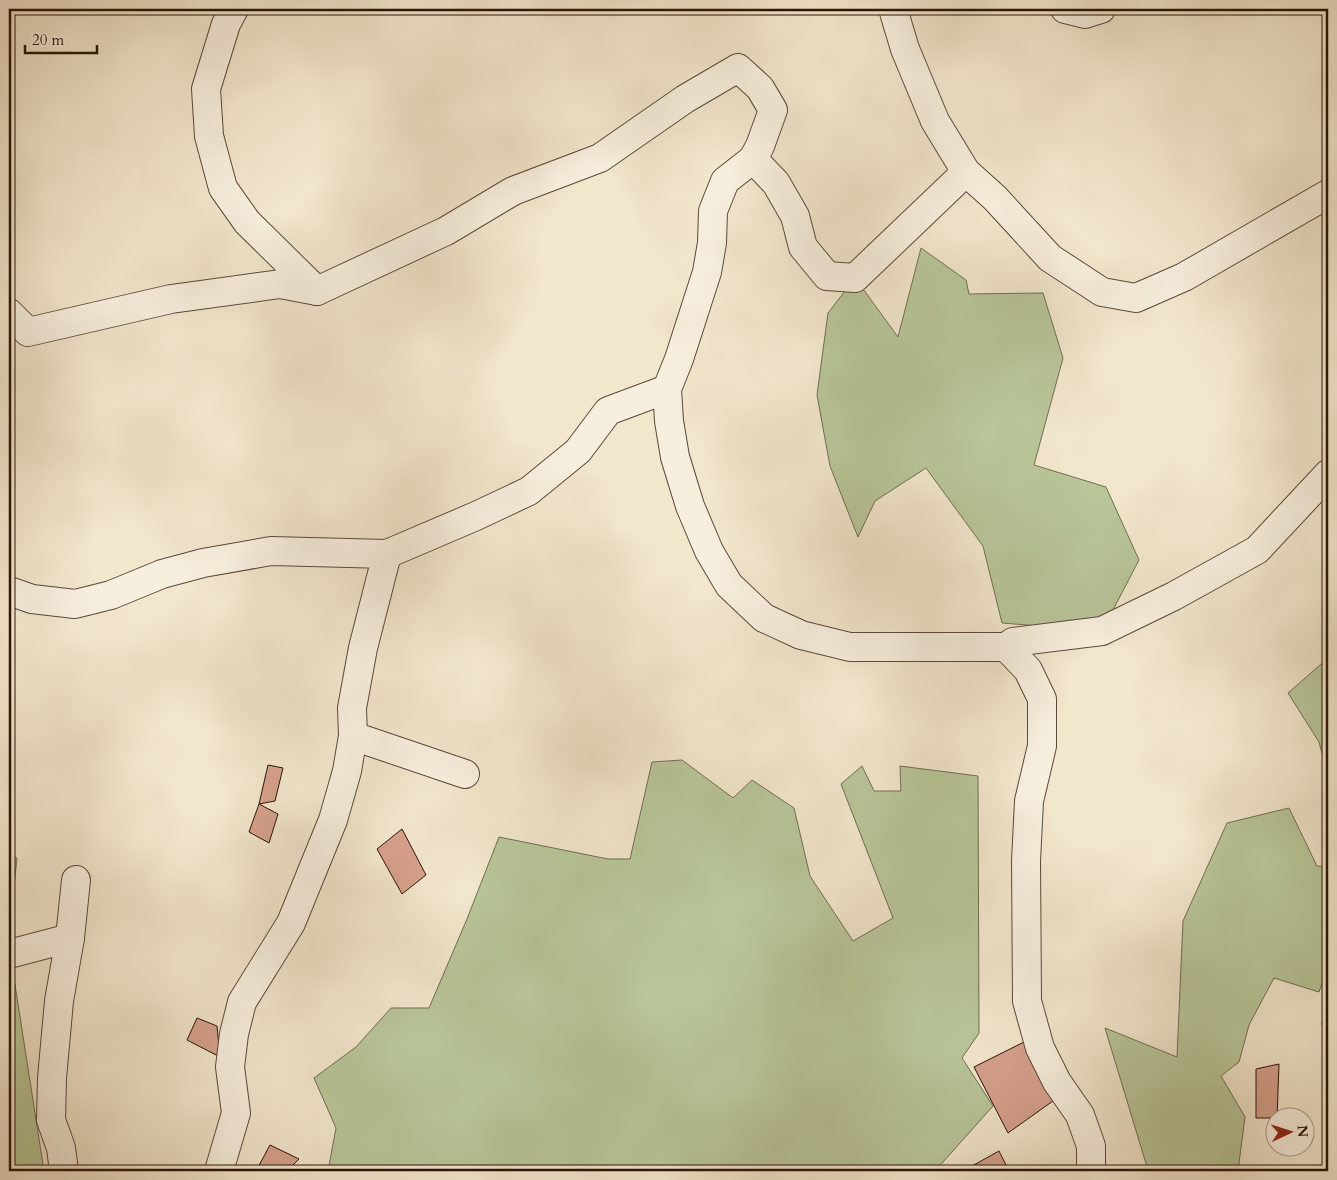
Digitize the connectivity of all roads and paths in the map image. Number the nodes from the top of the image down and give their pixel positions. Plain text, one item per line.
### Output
1 (234, 9) edge
2 (893, 9) edge
3 (1065, 9) edge
4 (1101, 9) edge
5 (753, 159) junction
6 (966, 172) junction
7 (1328, 194) edge
8 (318, 291) junction
9 (9, 313) edge
10 (666, 389) junction
11 (1328, 474) edge
12 (387, 554) junction
13 (9, 591) edge
14 (1006, 647) junction
15 (353, 736) junction
16 (465, 774) dead end
17 (76, 880) dead end
18 (70, 938) junction
19 (9, 954) edge
20 (64, 1171) edge
21 (219, 1171) edge
22 (1091, 1171) edge

1 - 8 street
2 - 6 street
3 - 4 street
5 - 6 street
5 - 8 street
5 - 10 street
6 - 7 street
8 - 9 street
10 - 12 street
10 - 14 street
11 - 14 street
12 - 13 street
12 - 15 street
14 - 22 street
15 - 16 street
15 - 21 street
17 - 18 street
18 - 19 street
18 - 20 street

